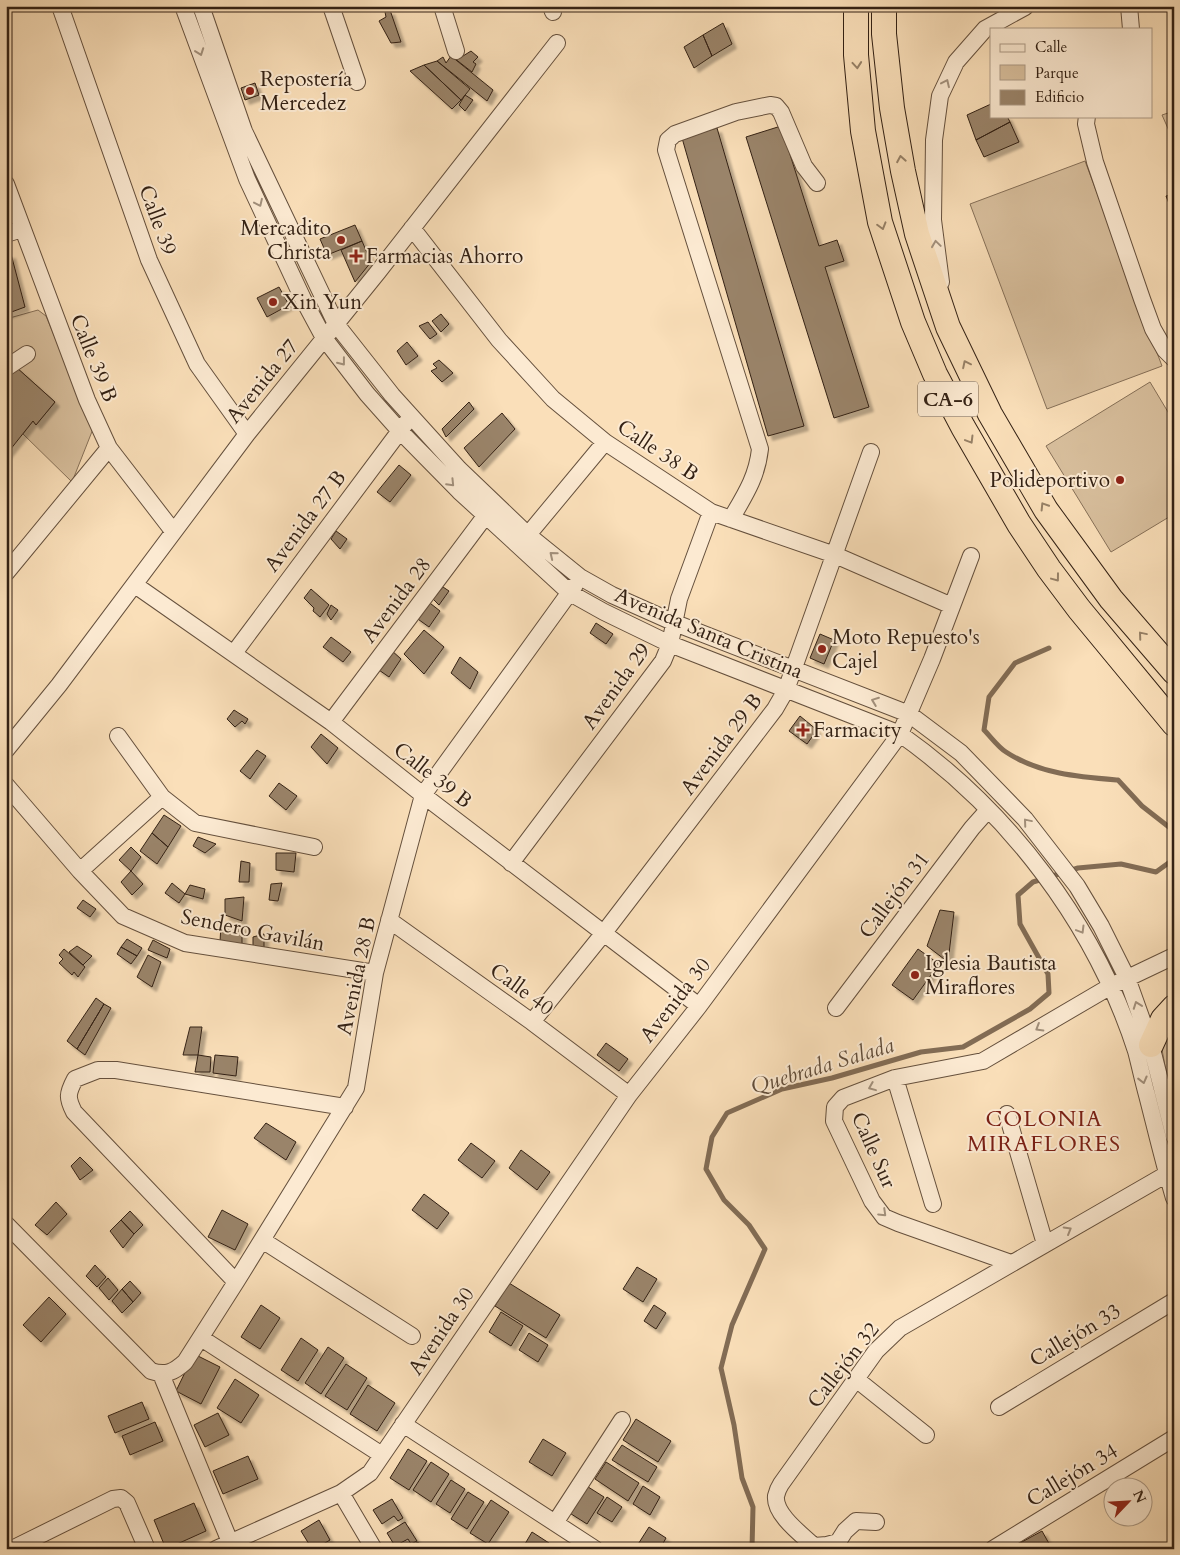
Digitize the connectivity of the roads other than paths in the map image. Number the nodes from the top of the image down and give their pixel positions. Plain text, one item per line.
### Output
1 (60, 6) edge
2 (183, 6) edge
3 (201, 6) edge
4 (331, 6) edge
5 (442, 6) edge
6 (856, 6) edge
7 (884, 6) edge
8 (1020, 6) edge
9 (1026, 6) edge
10 (1129, 6) edge
11 (1131, 28) edge
12 (557, 43) dead end
13 (456, 51) dead end
14 (357, 82) dead end
15 (1087, 118) edge
16 (817, 183) dead end
17 (6, 184) edge
18 (412, 228) junction
19 (14, 231) edge
20 (336, 324) junction
21 (948, 327) junction
22 (324, 338) junction
23 (27, 354) dead end
24 (1174, 359) edge
25 (6, 368) edge
26 (412, 416) junction
27 (399, 430) junction
28 (247, 434) junction
29 (605, 442) junction
30 (109, 448) junction
31 (871, 452) dead end
32 (490, 509) junction
33 (711, 512) junction
34 (731, 519) junction
35 (173, 531) junction
36 (524, 540) junction
37 (835, 555) junction
38 (971, 556) dead end
39 (6, 573) edge
40 (580, 576) junction
41 (135, 585) junction
42 (570, 593) junction
43 (952, 606) junction
44 (675, 623) junction
45 (670, 644) junction
46 (234, 653) junction
47 (793, 668) junction
48 (1174, 672) edge
49 (786, 690) junction
50 (909, 714) junction
51 (331, 722) junction
52 (1174, 724) edge
53 (900, 734) junction
54 (118, 736) dead end
55 (6, 750) edge
56 (6, 785) edge
57 (422, 795) junction
58 (162, 797) junction
59 (988, 810) junction
60 (314, 847) dead end
61 (511, 863) junction
62 (80, 871) junction
63 (389, 920) junction
64 (603, 934) junction
65 (1174, 956) edge
66 (376, 973) junction
67 (1128, 978) junction
68 (1111, 986) junction
69 (699, 1006) junction
70 (1174, 1007) edge
71 (836, 1008) dead end
72 (532, 1022) junction
73 (1143, 1048) junction
74 (895, 1078) junction
75 (629, 1094) junction
76 (345, 1107) junction
77 (1007, 1114) dead end
78 (1174, 1136) edge
79 (1167, 1174) junction
80 (1174, 1198) edge
81 (933, 1204) dead end
82 (6, 1224) edge
83 (262, 1240) junction
84 (1045, 1244) junction
85 (1011, 1263) junction
86 (236, 1282) junction
87 (1174, 1300) edge
88 (412, 1336) dead end
89 (201, 1338) junction
90 (161, 1374) junction
91 (856, 1379) junction
92 (999, 1406) dead end
93 (622, 1420) dead end
94 (403, 1424) junction
95 (926, 1435) dead end
96 (1174, 1438) edge
97 (382, 1455) junction
98 (341, 1493) junction
99 (876, 1522) dead end
100 (555, 1523) junction
101 (223, 1545) edge
102 (12, 1549) edge
103 (147, 1549) edge
104 (374, 1549) edge
105 (595, 1549) edge
106 (993, 1549) edge

1 - 28 street, Calle 39
2 -> 22 street, Avenida Santa Cristina
3 - 20 street, Avenida Santa Cristina
4 - 14 street
5 - 13 street
6 -> 52 highway, CA-6
21 -> 7 highway, CA-6
8 - 9 street
21 -> 9 street
10 - 11 street
12 - 18 street, Avenida 27
15 - 24 street
16 - 34 street
17 - 19 street, Calle 39 B
18 - 20 street, Avenida 27
18 - 29 street, Calle 38 B
19 - 30 street, Calle 39 B
20 - 22 street, Avenida 27
20 - 26 street, Avenida Santa Cristina
48 -> 21 highway, CA-6
22 -> 27 street, Avenida Santa Cristina
22 - 28 street, Avenida 27
23 - 25 street
26 - 27 street, Avenida 27 B
26 - 32 street, Avenida Santa Cristina
27 -> 32 street, Avenida Santa Cristina
27 - 46 street, Avenida 27 B
28 - 35 street, Avenida 27
29 - 33 street, Calle 38 B
29 - 36 street
30 - 35 street, Calle 39 B
30 - 39 street
31 - 37 street, Avenida 29 B
32 - 36 street, Avenida Santa Cristina
32 - 51 street, Avenida 28
33 - 34 street, Calle 38 B
33 - 44 street, Avenida 29
34 - 37 street, Calle 38 B
35 - 41 street, Avenida 27
40 -> 36 street, Avenida Santa Cristina
36 - 42 street, Avenida Santa Cristina
37 - 43 street, Calle 38 B
37 - 47 street, Avenida 29 B
38 - 43 street, Avenida 30
40 - 42 street, Avenida 28 B
40 - 44 street, Avenida Santa Cristina
41 - 46 street, Calle 39 B
41 - 55 street, Avenida 27
42 - 45 street, Avenida Santa Cristina
42 - 57 street, Avenida 28 B
43 - 50 street, Avenida 30
44 - 45 street, Avenida 29
44 - 47 street, Avenida Santa Cristina
45 - 49 street, Avenida Santa Cristina
45 - 61 street, Avenida 29
46 - 51 street, Calle 39 B
47 - 49 street, Avenida 29 B
50 -> 47 street, Avenida Santa Cristina
49 - 53 street, Avenida Santa Cristina
49 - 64 street, Avenida 29 B
50 - 53 street, Avenida 30
67 -> 50 street, Avenida Santa Cristina
51 - 57 street, Calle 39 B
53 - 59 street, Avenida Santa Cristina
53 - 69 street, Avenida 30
54 - 58 street
56 - 62 street, Sendero Gavilán
57 - 61 street, Calle 39 B
57 - 63 street, Avenida 28 B
58 - 60 street
58 - 62 street
59 -> 68 street, Avenida Santa Cristina
59 - 71 street, Callejón 31
61 - 64 street, Calle 39 B
62 - 66 street, Sendero Gavilán
63 - 66 street, Avenida 28 B
63 - 72 street, Calle 40
64 - 69 street, Calle 39 B
64 - 72 street, Avenida 29 B
65 - 67 street, Calle Sur
66 - 76 street, Avenida 28 B
67 - 68 street, Calle Sur
73 -> 67 street, Avenida Santa Cristina
68 - 73 street, Avenida Santa Cristina
68 -> 74 street, Calle Sur
69 - 75 street, Avenida 30
70 - 73 highway
72 - 75 street, Calle 40
73 - 78 street, Avenida Santa Cristina
73 -> 79 street, Avenida Santa Cristina
74 - 81 street
74 -> 85 street, Calle Sur
75 - 94 street, Avenida 30
76 - 83 street, Avenida 28 B
76 - 86 street
77 - 84 street
79 - 80 street, Avenida Santa Cristina
84 -> 79 street, Callejón 32
82 - 90 street
83 - 86 street, Avenida 28 B
83 - 88 street
84 - 85 street, Callejón 32
85 - 91 street, Callejón 32
86 - 89 street, Avenida 28 B
87 - 92 street, Callejón 33
89 - 90 street, Avenida 28 B
89 - 97 street
90 - 101 street
91 - 95 street
91 - 99 street, Callejón 32
93 - 100 street
94 - 97 street, Avenida 30
94 - 100 street
96 - 106 street, Callejón 34
97 - 98 street, Avenida 30
98 - 101 street, Avenida 30
98 - 104 street
100 - 105 street
102 - 103 street

